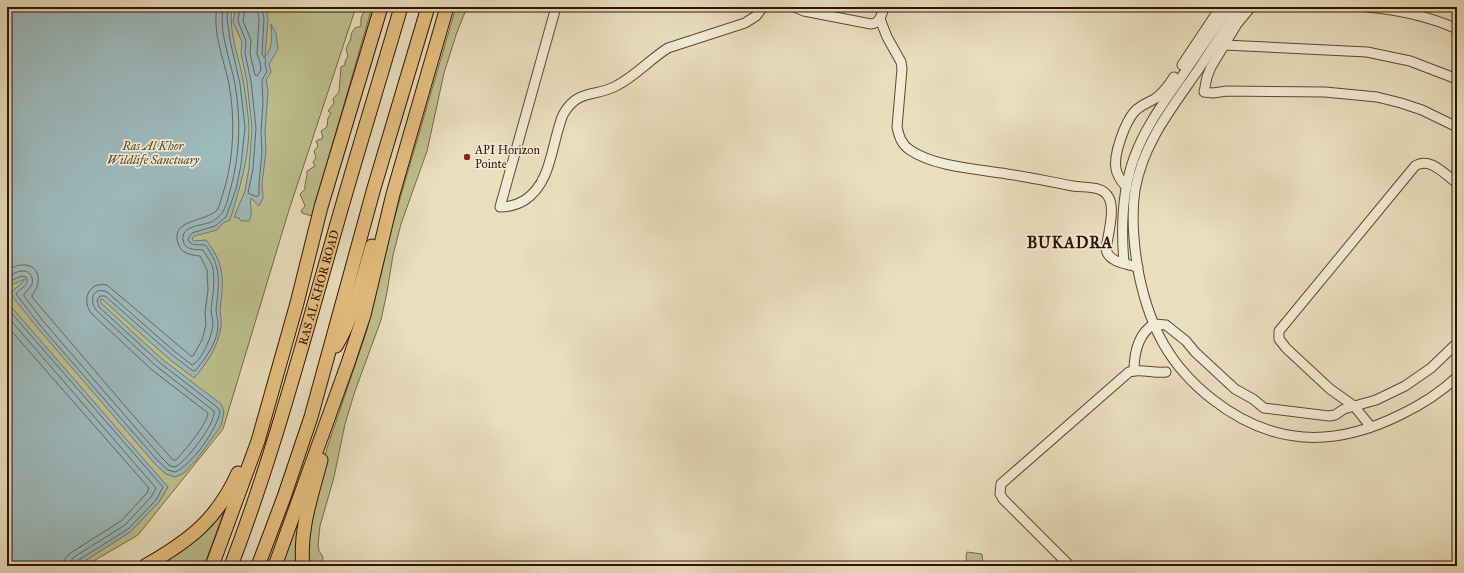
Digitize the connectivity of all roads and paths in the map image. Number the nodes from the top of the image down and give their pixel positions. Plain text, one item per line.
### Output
1 (381, 7) edge
2 (401, 7) edge
3 (428, 7) edge
4 (447, 7) edge
5 (556, 7) edge
6 (763, 7) edge
7 (794, 7) edge
8 (884, 7) edge
9 (1229, 7) edge
10 (1240, 7) edge
11 (1250, 7) edge
12 (1368, 7) edge
13 (1216, 14) dead end
14 (880, 19) junction
15 (1457, 29) edge
16 (1224, 45) junction
17 (1193, 60) junction
18 (1205, 69) junction
19 (1457, 79) edge
20 (1457, 127) edge
21 (1457, 183) edge
22 (1126, 187) junction
23 (393, 194) junction
24 (1124, 263) junction
25 (1138, 267) junction
26 (297, 303) junction
27 (1154, 324) junction
28 (1457, 343) edge
29 (327, 357) junction
30 (1134, 371) junction
31 (1166, 372) dead end
32 (1457, 377) edge
33 (1354, 406) junction
34 (328, 419) junction
35 (1371, 427) junction
36 (145, 566) edge
37 (212, 566) edge
38 (231, 566) edge
39 (258, 566) edge
40 (275, 566) edge
41 (303, 566) edge
42 (1070, 566) edge

1 - 26 highway
2 - 38 highway, RAS AL KHOR ROAD
3 - 29 highway
4 - 23 highway
5 - 6 street
7 - 14 street
8 - 14 street
9 - 17 street
10 - 18 street
11 - 16 street
12 - 15 street
13 - 22 street
14 - 24 street
16 - 18 street
16 - 19 street
17 - 18 street
17 - 22 street
18 - 20 street
18 - 25 street
21 - 33 street
22 - 24 street
23 - 29 highway
23 - 34 highway
24 - 25 street
25 - 27 street
26 - 36 highway
26 - 37 highway
27 - 30 street
27 - 33 street
27 - 35 street
28 - 33 street
29 - 39 highway
30 - 31 street
30 - 42 street
32 - 35 street
33 - 35 street
34 - 40 highway
34 - 41 highway

